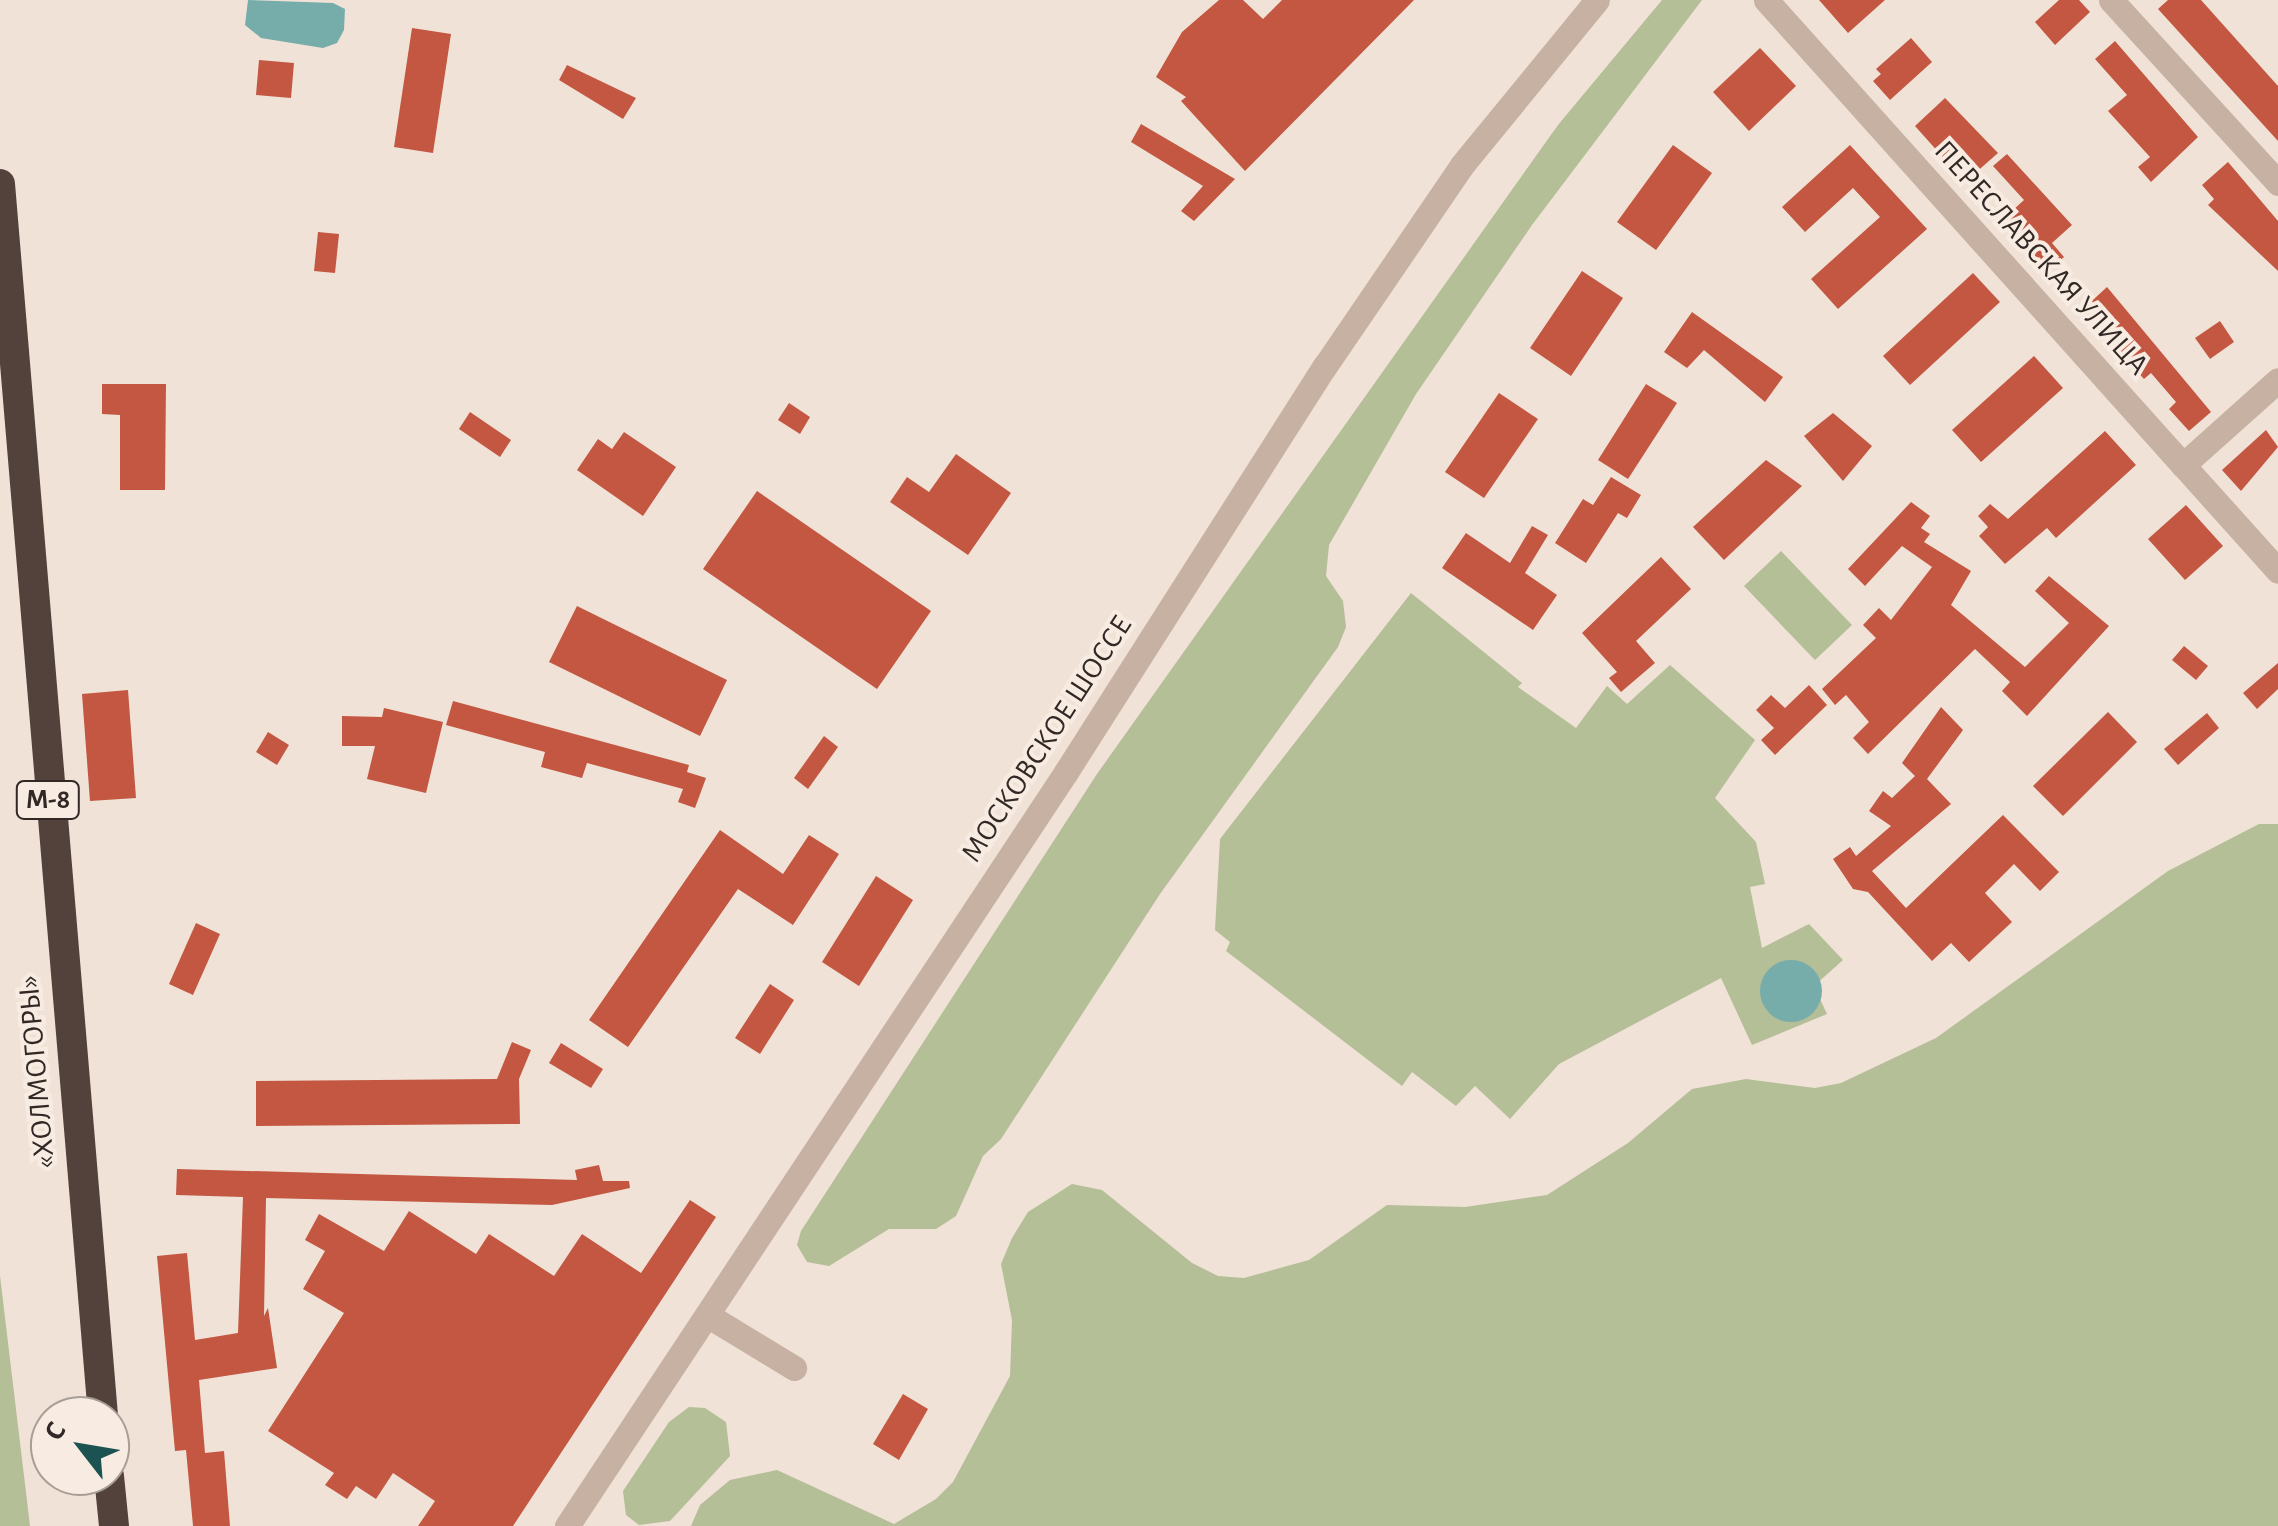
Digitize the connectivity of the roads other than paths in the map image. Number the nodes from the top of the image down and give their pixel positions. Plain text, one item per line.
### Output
1 (1597, 0) edge
2 (1766, 0) edge
3 (2111, 0) edge
4 (2278, 183) edge
5 (0, 184) edge
6 (2278, 380) edge
7 (2183, 464) junction
8 (2278, 571) edge
9 (707, 1315) junction
10 (794, 1368) dead end
11 (101, 1396) edge
12 (111, 1496) edge
13 (114, 1526) edge
14 (568, 1526) edge

1 - 9 street, МОСКОВСКОЕ ШОССЕ
2 - 7 street, ПЕРЕСЛАВСКАЯ УЛИЦА
3 - 4 street
5 - 11 highway, «ХОЛМОГОРЫ» / М-8
6 - 7 street
7 - 8 street, ПЕРЕСЛАВСКАЯ УЛИЦА
9 - 10 street
9 - 14 street, МОСКОВСКОЕ ШОССЕ
12 - 13 highway

